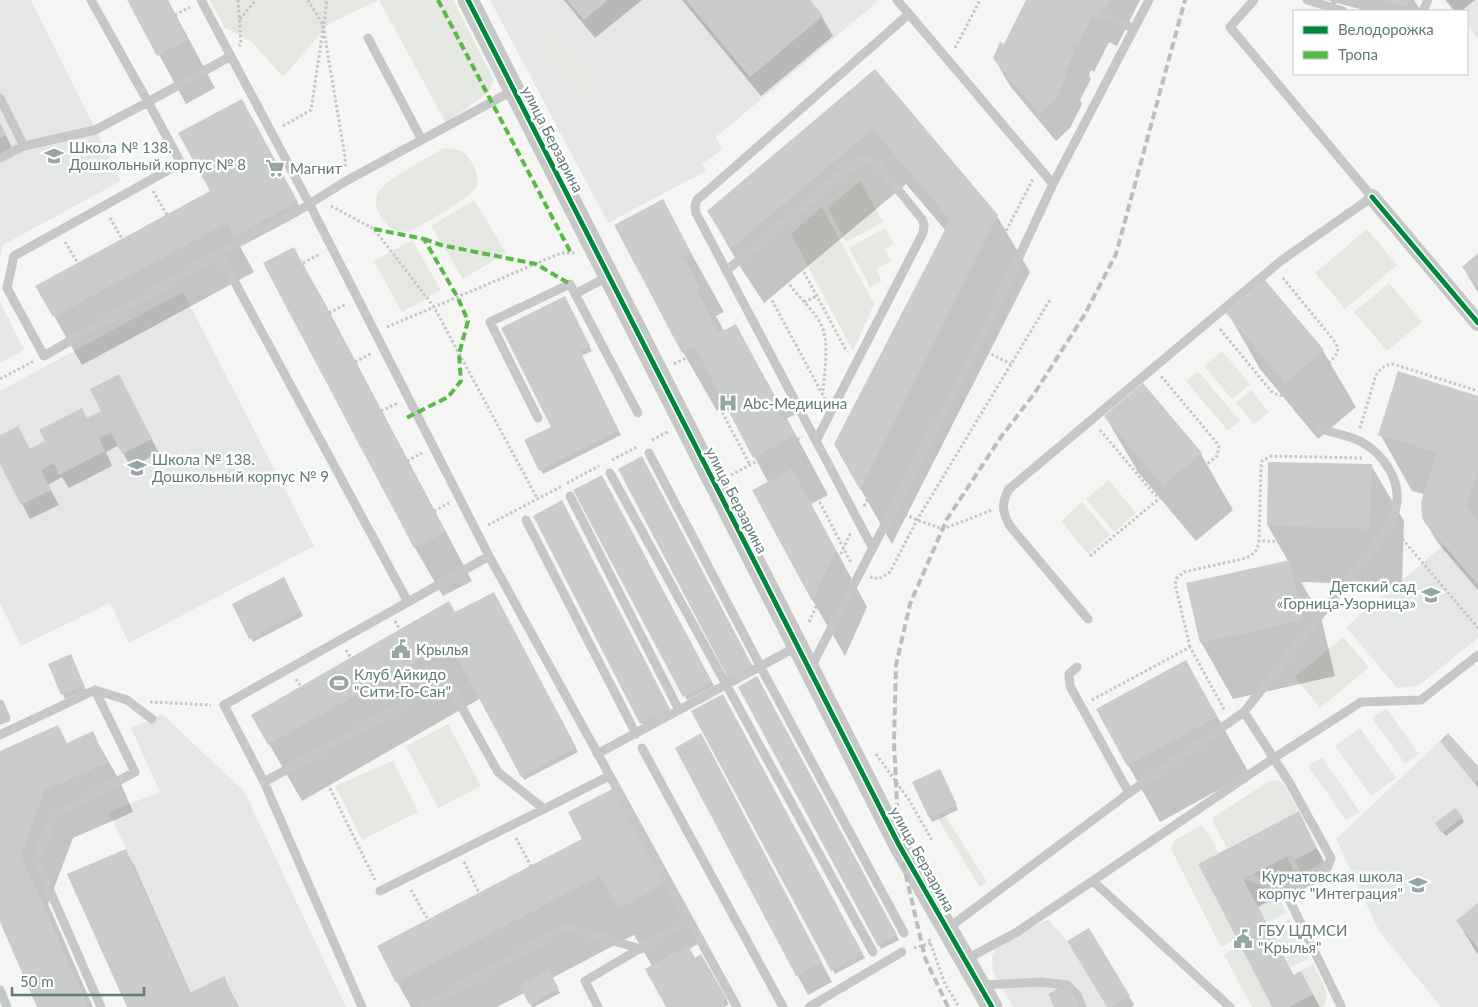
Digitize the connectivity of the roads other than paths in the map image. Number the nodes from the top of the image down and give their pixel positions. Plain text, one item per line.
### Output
1 (91, 0) edge
2 (201, 0) edge
3 (468, 0) edge
4 (897, 0) edge
5 (1149, 0) edge
6 (1254, 0) edge
7 (1307, 0) edge
8 (1341, 10) edge
9 (1104, 13) dead end
10 (909, 14) junction
11 (1134, 29) junction
12 (368, 38) dead end
13 (231, 56) junction
14 (514, 90) junction
15 (0, 98) edge
16 (148, 102) junction
17 (422, 140) junction
18 (24, 146) junction
19 (0, 158) edge
20 (1053, 184) junction
21 (1372, 197) junction
22 (313, 201) junction
23 (219, 253) junction
24 (726, 271) junction
25 (609, 276) junction
26 (575, 294) junction
27 (1478, 323) edge
28 (798, 408) junction
29 (638, 413) dead end
30 (784, 415) dead end
31 (538, 418) dead end
32 (1320, 429) dead end
33 (816, 441) junction
34 (650, 453) dead end
35 (610, 473) dead end
36 (570, 496) dead end
37 (526, 520) dead end
38 (872, 547) junction
39 (489, 556) junction
40 (408, 602) junction
41 (1088, 619) dead end
42 (798, 646) junction
43 (1478, 655) edge
44 (761, 667) junction
45 (1077, 667) dead end
46 (810, 669) junction
47 (726, 685) junction
48 (95, 690) junction
49 (0, 704) edge
50 (679, 710) junction
51 (1244, 712) junction
52 (152, 719) dead end
53 (0, 720) edge
54 (636, 734) junction
55 (0, 735) edge
56 (642, 748) dead end
57 (598, 754) junction
58 (1274, 758) junction
59 (609, 776) junction
60 (264, 782) junction
61 (1129, 793) junction
62 (544, 809) junction
63 (1093, 881) junction
64 (380, 892) road end
65 (688, 920) junction
66 (904, 933) dead end
67 (937, 933) junction
68 (641, 949) junction
69 (873, 952) dead end
70 (902, 952) dead end
71 (965, 960) junction
72 (979, 985) junction
73 (0, 990) edge
74 (7, 1007) edge
75 (101, 1007) edge
76 (362, 1007) edge
77 (424, 1007) edge
78 (598, 1007) edge
79 (737, 1007) edge
80 (783, 1007) edge
81 (809, 1007) edge
82 (992, 1007) edge
83 (1082, 1007) edge
84 (1230, 1007) edge
85 (1341, 1007) edge

1 - 16 lane
2 - 13 lane
3 - 14 street, улица Берзарина
4 - 10 lane
5 - 11 lane
6 - 21 lane
7 - 8 lane
9 - 11 lane
10 - 20 lane
10 - 24 lane
11 - 20 lane
12 - 17 lane
13 - 16 lane
13 - 22 lane
14 - 17 lane
14 - 25 street, улица Берзарина
15 - 18 lane
16 - 18 lane
16 - 23 lane
17 - 22 lane
18 - 19 lane
20 - 38 lane
21 - 27 street
21 - 41 lane
22 - 23 lane
22 - 39 lane
23 - 40 lane
24 - 28 lane
24 - 33 lane
25 - 26 lane
25 - 42 street, улица Берзарина
26 - 29 lane
26 - 31 lane
28 - 30 lane
28 - 33 lane
32 - 51 lane
33 - 38 lane
34 - 44 lane
35 - 47 lane
36 - 50 lane
37 - 54 lane
38 - 46 lane
39 - 40 lane
39 - 57 lane
40 - 60 lane
42 - 44 lane
42 - 46 street, улица Берзарина
43 - 58 lane
44 - 47 lane
44 - 66 lane
45 - 61 lane
46 - 67 street, улица Берзарина
47 - 50 lane
47 - 69 lane
48 - 52 lane
48 - 55 lane
48 - 75 lane
49 - 53 lane
50 - 54 lane
51 - 58 lane
51 - 61 lane
54 - 57 lane
56 - 80 lane
57 - 59 lane
58 - 63 lane
58 - 85 lane
59 - 62 lane
59 - 65 lane
60 - 62 lane
60 - 76 lane
61 - 67 lane
62 - 64 lane
63 - 71 lane
63 - 84 lane
65 - 68 lane
65 - 79 lane
67 - 71 street, улица Берзарина
68 - 77 lane
68 - 78 lane
70 - 81 lane
71 - 72 street, улица Берзарина
72 - 82 street, улица Берзарина
72 - 83 lane
73 - 74 lane

